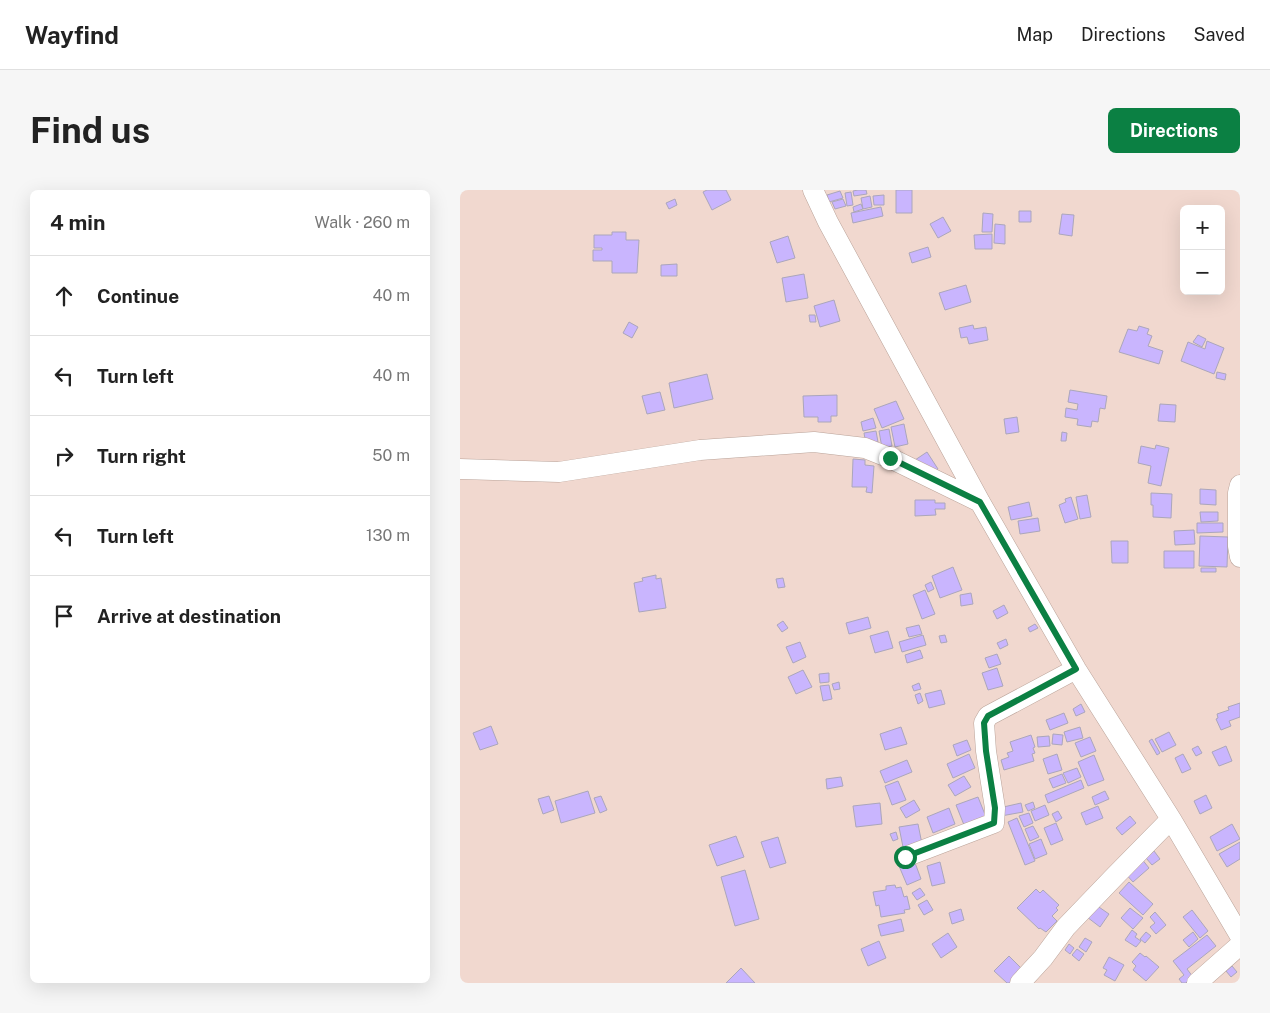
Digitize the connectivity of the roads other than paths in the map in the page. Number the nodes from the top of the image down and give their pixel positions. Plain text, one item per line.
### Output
1 (813, 190) edge
2 (460, 470) edge
3 (1240, 486) edge
4 (980, 502) junction
5 (1240, 557) edge
6 (1076, 669) junction
7 (1171, 819) junction
8 (905, 857) dead end
9 (1240, 936) edge
10 (1240, 945) edge
11 (1020, 983) edge
12 (1197, 983) edge

1 - 4 street
2 - 4 street
3 - 5 street
4 - 6 street
6 - 7 street
6 - 8 street
7 - 9 street
7 - 11 street
10 - 12 street

